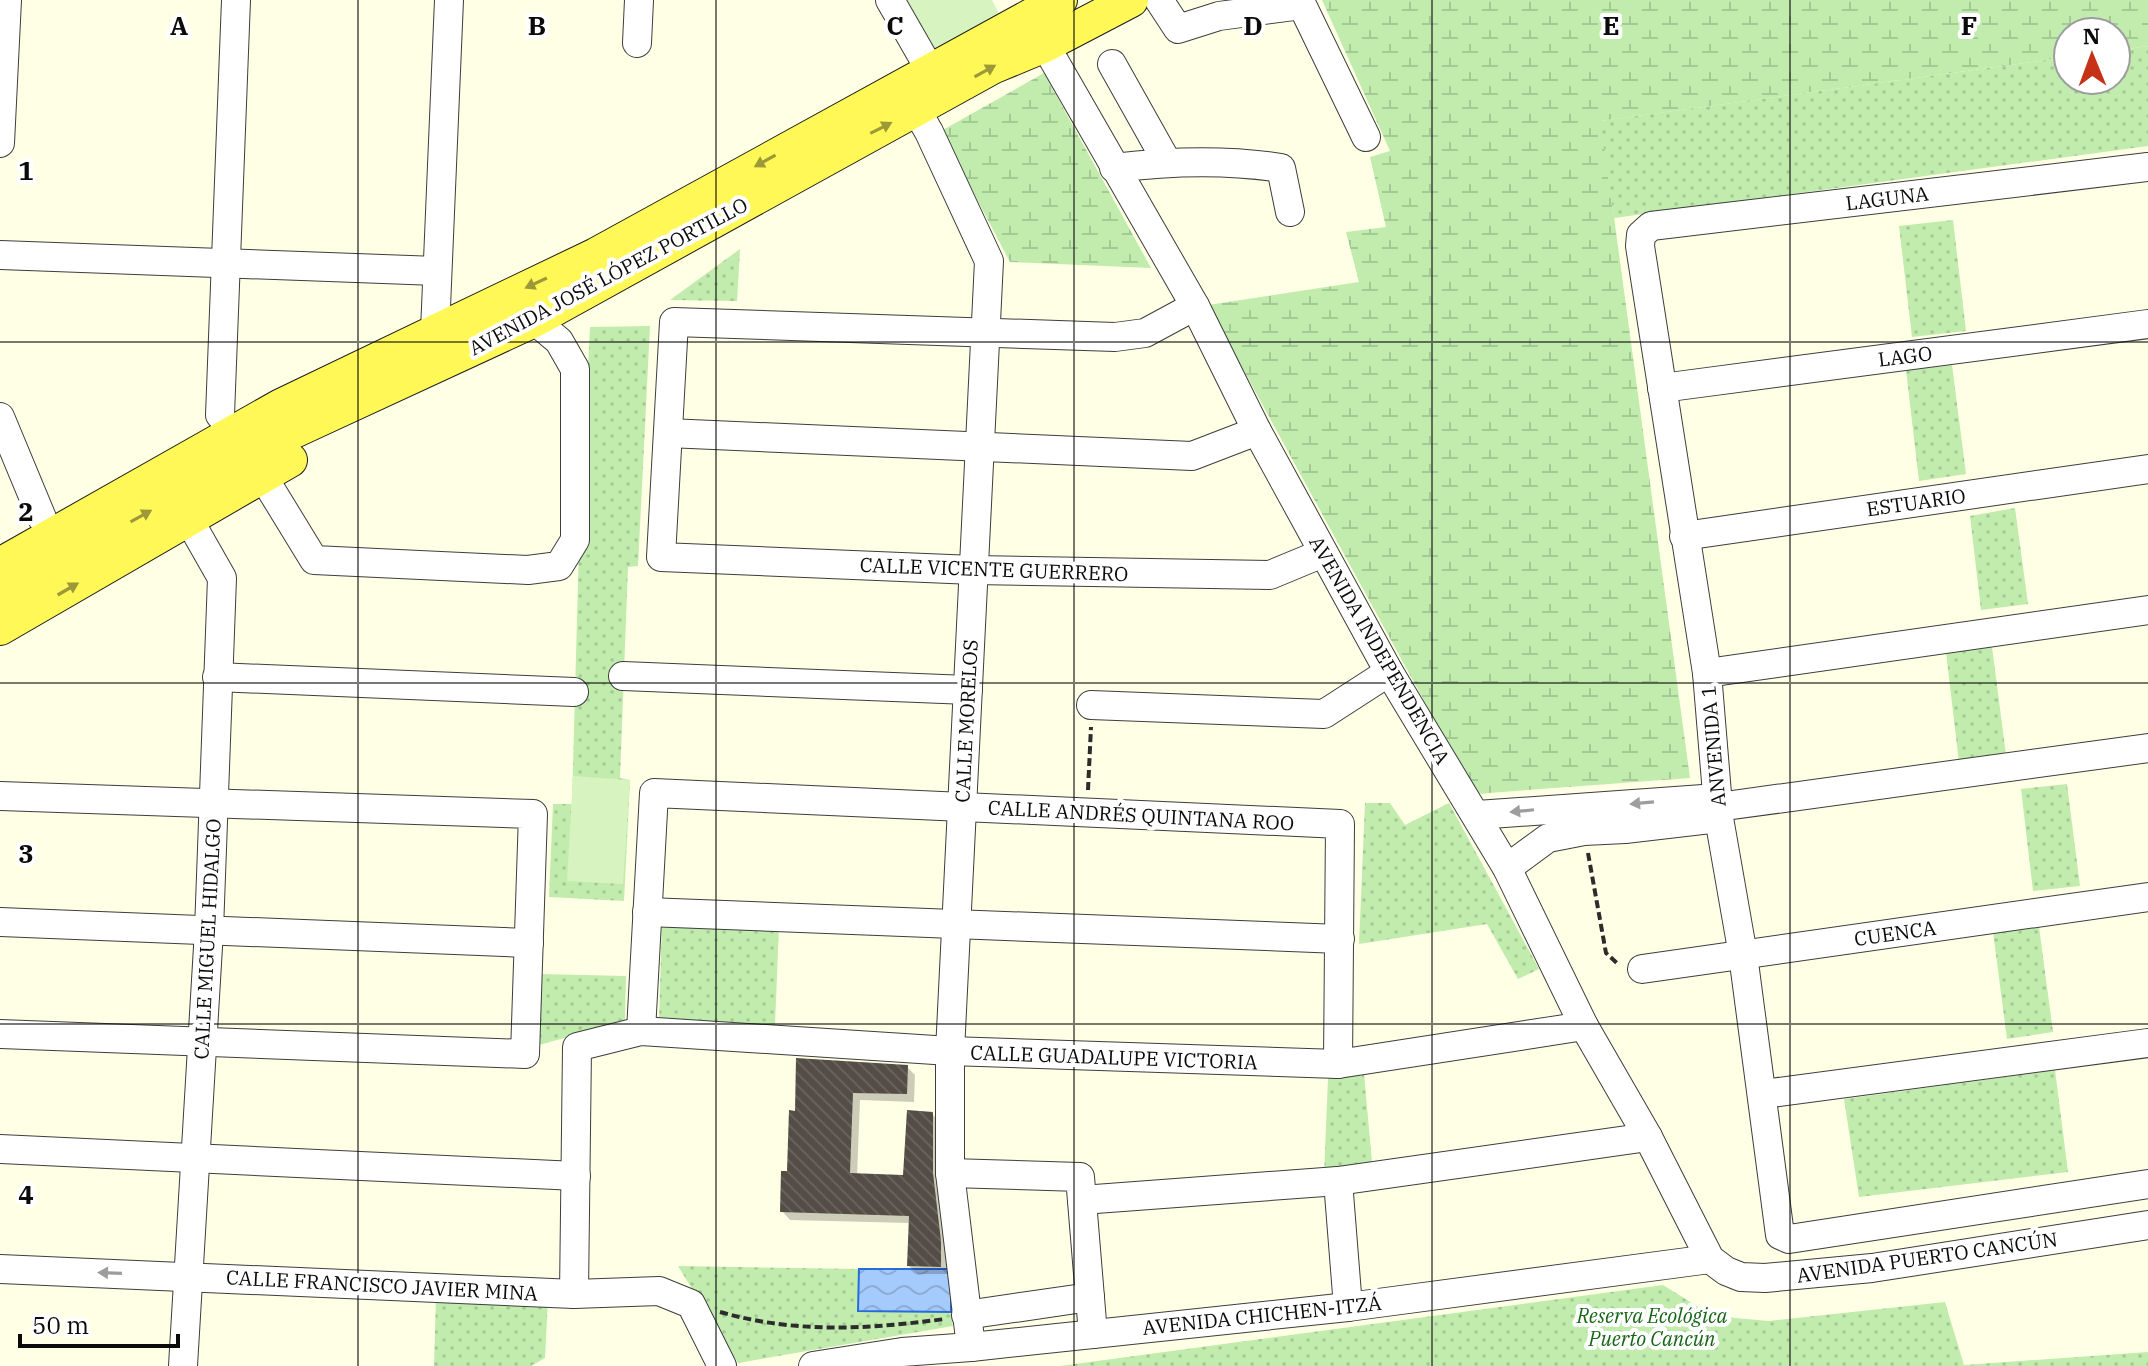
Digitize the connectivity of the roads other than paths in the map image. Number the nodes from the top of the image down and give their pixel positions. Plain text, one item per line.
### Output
1 (7, 0) edge
2 (236, 0) edge
3 (449, 0) edge
4 (639, 0) edge
5 (890, 0) edge
6 (1060, 0) edge
7 (1131, 0) edge
8 (1159, 0) edge
9 (1212, 8) edge
10 (637, 43) dead end
11 (1045, 45) junction
12 (1112, 64) dead end
13 (924, 91) junction
14 (1366, 137) dead end
15 (0, 143) edge
16 (1167, 162) junction
17 (2148, 167) edge
18 (1114, 168) junction
19 (1290, 212) dead end
20 (1640, 246) joint
21 (0, 255) edge
22 (225, 263) junction
23 (437, 271) junction
24 (1195, 306) junction
25 (534, 320) junction
26 (2148, 324) edge
27 (435, 331) junction
28 (985, 332) junction
29 (456, 357) junction
30 (1662, 388) junction
31 (220, 415) junction
32 (0, 417) edge
33 (287, 418) junction
34 (1257, 431) junction
35 (668, 433) junction
36 (980, 445) junction
37 (2148, 469) edge
38 (262, 475) junction
39 (42, 518) junction
40 (189, 520) junction
41 (1684, 536) junction
42 (0, 543) edge
43 (1323, 553) junction
44 (0, 565) edge
45 (974, 570) junction
46 (0, 595) edge
47 (2148, 610) edge
48 (0, 628) edge
49 (1389, 672) junction
50 (1707, 673) junction
51 (623, 676) dead end
52 (217, 677) junction
53 (968, 690) junction
54 (574, 692) dead end
55 (1091, 705) road end
56 (2148, 748) edge
57 (0, 796) edge
58 (213, 802) junction
59 (962, 807) junction
60 (1718, 807) junction
61 (1477, 815) junction
62 (1507, 868) junction
63 (2148, 897) edge
64 (647, 912) junction
65 (0, 922) edge
66 (956, 925) junction
67 (209, 930) junction
68 (1340, 939) junction
69 (529, 943) junction
70 (1743, 955) junction
71 (1642, 969) road end
72 (1584, 1026) junction
73 (641, 1031) junction
74 (0, 1034) edge
75 (202, 1041) junction
76 (2148, 1043) edge
77 (950, 1051) junction
78 (1338, 1064) junction
79 (1763, 1094) junction
80 (1648, 1137) junction
81 (0, 1149) edge
82 (196, 1157) junction
83 (950, 1173) junction
84 (576, 1176) junction
85 (1338, 1181) junction
86 (2148, 1184) edge
87 (1082, 1200) junction
88 (2148, 1225) edge
89 (1710, 1259) junction
90 (0, 1269) edge
91 (188, 1276) junction
92 (574, 1294) junction
93 (1090, 1297) junction
94 (1348, 1307) junction
95 (966, 1315) junction
96 (1093, 1334) junction
97 (971, 1347) junction
98 (183, 1366) edge
99 (722, 1366) edge
100 (813, 1366) edge

1 - 15 street
2 - 22 street
3 - 23 street
4 - 10 street
5 - 13 street, CALLE MORELOS
6 - 13 main road, AVENIDA JOSÉ LÓPEZ PORTILLO
7 - 11 main road, AVENIDA JOSÉ LÓPEZ PORTILLO
8 - 9 street
9 - 14 street
13 -> 11 main road, AVENIDA JOSÉ LÓPEZ PORTILLO
11 - 18 street, AVENIDA INDEPENDENCIA
12 - 16 street
25 -> 13 main road, AVENIDA JOSÉ LÓPEZ PORTILLO
13 -> 27 main road, AVENIDA JOSÉ LÓPEZ PORTILLO
13 - 28 street, CALLE MORELOS
16 - 18 street
16 - 19 street
17 - 20 street, LAGUNA
18 - 24 street, AVENIDA INDEPENDENCIA
20 - 30 street, ANVENIDA 1
21 - 22 street
22 - 23 street
22 - 31 street
23 - 27 street
24 - 28 street
24 - 34 street, AVENIDA INDEPENDENCIA
25 - 29 main road, AVENIDA JOSÉ LÓPEZ PORTILLO
25 - 38 street
26 - 30 street, LAGO
27 - 31 main road
27 - 33 main road, AVENIDA JOSÉ LÓPEZ PORTILLO
28 - 35 street
28 - 36 street, CALLE MORELOS
29 - 33 main road, AVENIDA JOSÉ LÓPEZ PORTILLO
29 - 38 main road
30 - 41 street, ANVENIDA 1
31 - 39 main road
32 - 39 street
33 - 44 main road, AVENIDA JOSÉ LÓPEZ PORTILLO
46 -> 33 main road, AVENIDA JOSÉ LÓPEZ PORTILLO
34 - 36 street
34 - 43 street, AVENIDA INDEPENDENCIA
35 - 36 street
35 - 45 street, CALLE VICENTE GUERRERO
36 - 45 street, CALLE MORELOS
37 - 41 street, ESTUARIO
38 - 40 main road
39 - 42 main road
48 -> 40 main road
40 - 52 street, CALLE MIGUEL HIDALGO
41 - 50 street, ANVENIDA 1
43 - 45 street, CALLE VICENTE GUERRERO
43 - 49 street, AVENIDA INDEPENDENCIA
45 - 53 street, CALLE MORELOS
47 - 50 street
49 - 55 street
49 - 61 street, AVENIDA INDEPENDENCIA
50 - 60 street, ANVENIDA 1
51 - 53 street
52 - 54 street
52 - 58 street, CALLE MIGUEL HIDALGO
53 - 59 street, CALLE MORELOS
56 - 60 street
57 - 58 street
58 - 67 street, CALLE MIGUEL HIDALGO
58 - 69 street
59 - 64 street, CALLE ANDRÉS QUINTANA ROO
59 - 66 street, CALLE MORELOS
59 - 68 street, CALLE ANDRÉS QUINTANA ROO
60 -> 61 street
60 - 62 street
60 - 70 street, ANVENIDA 1
61 - 62 street, AVENIDA INDEPENDENCIA
62 - 72 street, AVENIDA INDEPENDENCIA
63 - 70 street, CUENCA
64 - 66 street
64 - 73 street
65 - 67 street
66 - 68 street
66 - 77 street, CALLE MORELOS
67 - 69 street
67 - 75 street, CALLE MIGUEL HIDALGO
68 - 78 street
69 - 75 street
70 - 71 street, CUENCA
70 - 79 street, ANVENIDA 1
72 - 78 street, CALLE GUADALUPE VICTORIA
72 - 80 street, AVENIDA INDEPENDENCIA
73 - 77 street, CALLE GUADALUPE VICTORIA
73 - 84 street, CALLE GUADALUPE VICTORIA
74 - 75 street
75 - 82 street, CALLE MIGUEL HIDALGO
76 - 79 street
77 - 78 street, CALLE GUADALUPE VICTORIA
77 - 83 street, CALLE MORELOS
79 - 86 street, ANVENIDA 1
80 - 85 street
80 - 89 street, AVENIDA INDEPENDENCIA
81 - 82 street
82 - 84 street
82 - 91 street, CALLE MIGUEL HIDALGO
83 - 87 street
83 - 95 street, CALLE MORELOS
84 - 92 street
85 - 87 street
85 - 94 street
87 - 93 street
88 - 89 street, AVENIDA PUERTO CANCÚN
89 - 94 street, AVENIDA CHICHEN-ITZÁ
91 -> 90 street, CALLE FRANCISCO JAVIER MINA
91 - 92 street, CALLE FRANCISCO JAVIER MINA
91 - 98 street, CALLE MIGUEL HIDALGO
92 - 99 street, CALLE FRANCISCO JAVIER MINA
93 - 95 street
93 - 96 street
94 - 96 street, AVENIDA CHICHEN-ITZÁ
95 - 97 street, CALLE MORELOS
96 - 97 street, AVENIDA CHICHEN-ITZÁ
97 - 100 street, AVENIDA CHICHEN-ITZÁ

